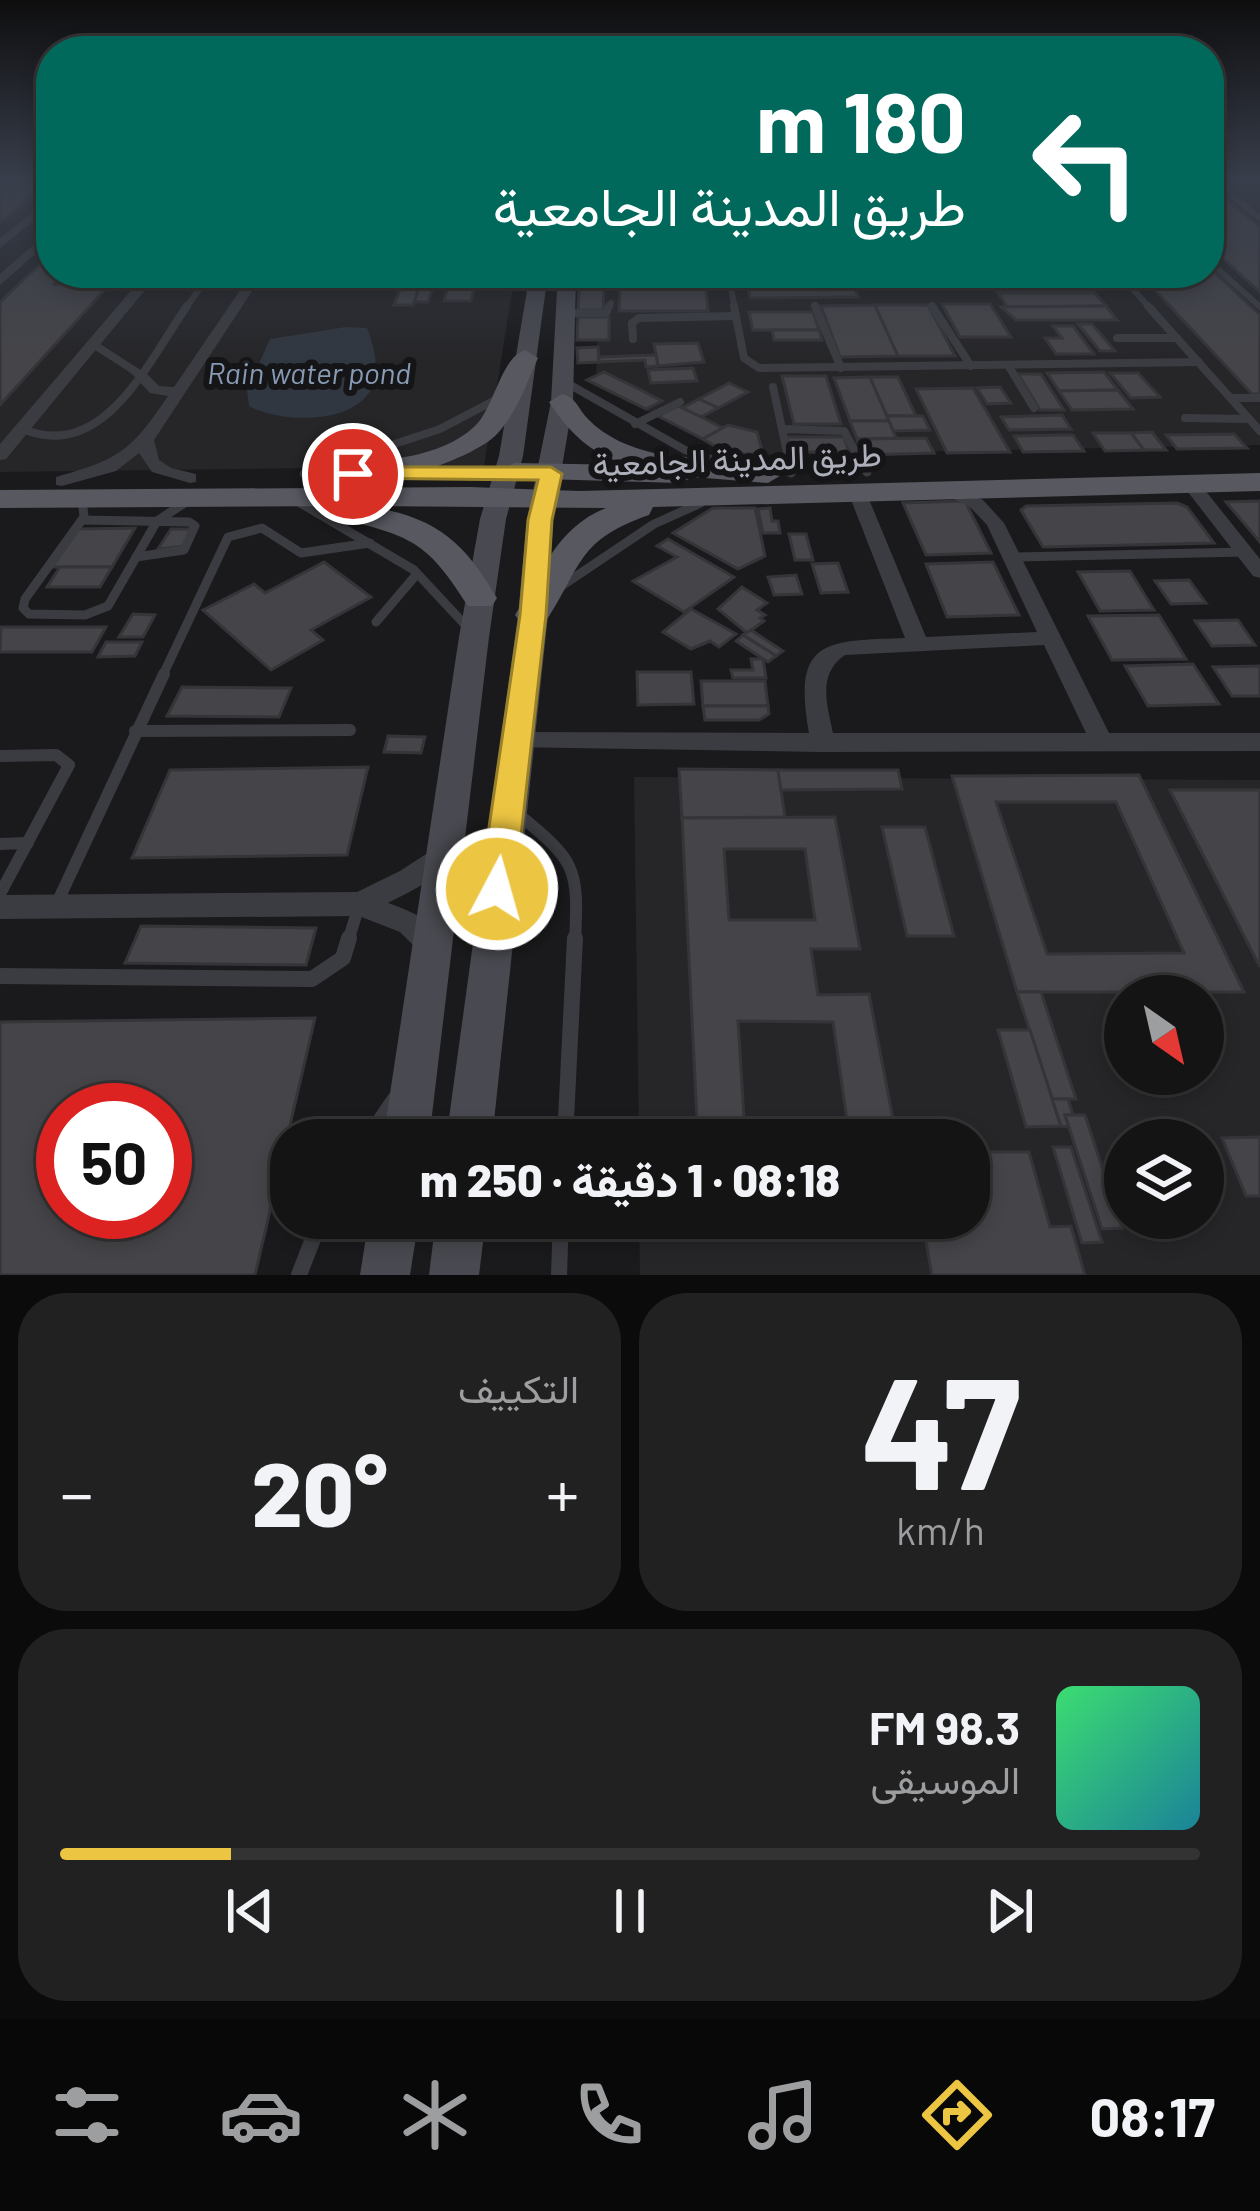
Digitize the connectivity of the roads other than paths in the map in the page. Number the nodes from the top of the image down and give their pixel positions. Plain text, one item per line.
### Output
1 (36, 248) edge
2 (1224, 275) edge
3 (0, 281) edge
4 (140, 288) edge
5 (200, 288) edge
6 (248, 288) edge
7 (537, 288) edge
8 (567, 288) edge
9 (731, 288) edge
10 (1132, 288) edge
11 (611, 303) dead end
12 (815, 306) dead end
13 (932, 306) dead end
14 (1260, 308) edge
15 (566, 314) junction
16 (736, 316) junction
17 (1118, 338) dead end
18 (1177, 338) junction
19 (633, 339) dead end
20 (93, 344) junction
21 (525, 358) junction
22 (1199, 362) junction
23 (1007, 365) junction
24 (970, 366) junction
25 (841, 368) junction
26 (138, 373) junction
27 (773, 387) dead end
28 (511, 389) junction
29 (562, 391) junction
30 (178, 392) junction
31 (1231, 398) junction
32 (1260, 398) edge
33 (680, 402) dead end
34 (1034, 408) dead end
35 (1185, 418) dead end
36 (1249, 418) junction
37 (634, 424) junction
38 (23, 429) junction
39 (782, 429) junction
40 (1260, 430) edge
41 (146, 440) junction
42 (0, 455) edge
43 (1260, 465) edge
44 (353, 474) junction
45 (780, 474) junction
46 (862, 482) junction
47 (1260, 482) edge
48 (1190, 483) junction
49 (503, 484) junction
50 (296, 486) junction
51 (548, 486) junction
52 (194, 487) junction
53 (1006, 487) junction
54 (947, 488) junction
55 (1, 495) edge
56 (712, 498) junction
57 (76, 500) junction
58 (157, 521) junction
59 (995, 523) junction
60 (370, 543) junction
61 (1245, 552) junction
62 (136, 557) junction
63 (1011, 557) junction
64 (1260, 572) edge
65 (416, 575) junction
66 (480, 598) junction
67 (539, 606) junction
68 (376, 622) dead end
69 (474, 637) junction
70 (1048, 638) junction
71 (918, 643) junction
72 (350, 730) dead end
73 (135, 731) junction
74 (516, 741) junction
75 (1101, 742) junction
76 (1260, 742) edge
77 (823, 743) junction
78 (0, 756) edge
79 (507, 806) junction
80 (28, 843) junction
81 (0, 844) edge
82 (448, 850) junction
83 (0, 894) edge
84 (360, 904) junction
85 (56, 906) junction
86 (0, 907) edge
87 (435, 947) junction
88 (0, 976) edge
89 (417, 1066) junction
90 (381, 1119) edge
91 (409, 1119) edge
92 (471, 1119) edge
93 (566, 1119) edge
94 (312, 1239) edge
95 (391, 1239) edge
96 (458, 1239) edge
97 (561, 1239) edge
98 (299, 1275) edge
99 (385, 1275) edge
100 (454, 1275) edge
101 (559, 1275) edge

1 - 3 street
2 - 14 lane
4 - 20 street
5 - 26 lane
6 - 30 street
7 - 21 main road
8 - 15 main road
9 - 16 lane
10 - 18 lane
11 - 15 lane
12 - 25 lane
13 - 24 lane
15 - 29 main road
16 - 19 lane
16 - 25 lane
17 - 18 lane
18 - 22 lane
20 - 26 lane
20 - 38 street
21 - 28 main road
21 - 49 main road
22 - 23 lane
22 - 31 lane
23 - 24 lane
23 - 34 lane
24 - 25 lane
26 - 30 street
26 - 38 lane
27 - 39 lane
28 - 44 main road
28 - 50 lane
29 - 37 lane
29 - 45 main road
29 - 51 main road
30 - 41 street
31 - 32 lane
31 - 36 lane
33 - 37 lane
35 - 36 lane
36 - 40 lane
37 - 45 lane
38 - 42 street
39 - 45 lane
39 - 46 lane
41 - 52 street
41 - 57 street
43 - 46 main road, طريق المدينة الجامعية
44 - 49 main road, طريق المدينة الجامعية
44 - 50 main road, طريق المدينة الجامعية
45 - 46 main road, طريق المدينة الجامعية
45 - 51 main road, طريق المدينة الجامعية
46 - 54 main road, طريق المدينة الجامعية
46 - 56 main road, طريق المدينة الجامعية
46 - 71 street
47 - 48 main road, طريق المدينة الجامعية
48 - 53 main road, طريق المدينة الجامعية
48 - 61 street
49 - 50 main road, طريق المدينة الجامعية
49 - 51 main road, طريق المدينة الجامعية
49 - 66 main road
50 - 52 main road, طريق المدينة الجامعية
50 - 60 lane
50 - 66 main road
51 - 56 main road, طريق المدينة الجامعية
51 - 67 main road
52 - 57 main road, طريق المدينة الجامعية
52 - 58 lane
53 - 54 main road, طريق المدينة الجامعية
53 - 59 street
54 - 59 street
55 - 57 main road, طريق المدينة الجامعية
56 - 67 main road
57 - 58 lane
57 - 62 lane
58 - 62 lane
58 - 62 lane
59 - 63 street
60 - 65 lane
60 - 73 lane
61 - 63 lane
61 - 64 street
63 - 70 street
65 - 68 lane
65 - 69 lane
66 - 69 main road
67 - 74 main road
69 - 82 main road
70 - 71 street
70 - 75 street
71 - 77 street
72 - 73 lane
73 - 85 lane
74 - 77 street
74 - 79 main road
75 - 76 street
75 - 77 street
78 - 80 lane
79 - 92 main road
79 - 93 lane
80 - 81 lane
80 - 83 lane
82 - 84 street
82 - 87 main road
84 - 85 street
84 - 87 street
84 - 88 lane
85 - 86 street
87 - 89 main road
89 - 90 lane
89 - 91 main road
94 - 98 lane
95 - 99 main road
96 - 100 main road
97 - 101 lane

